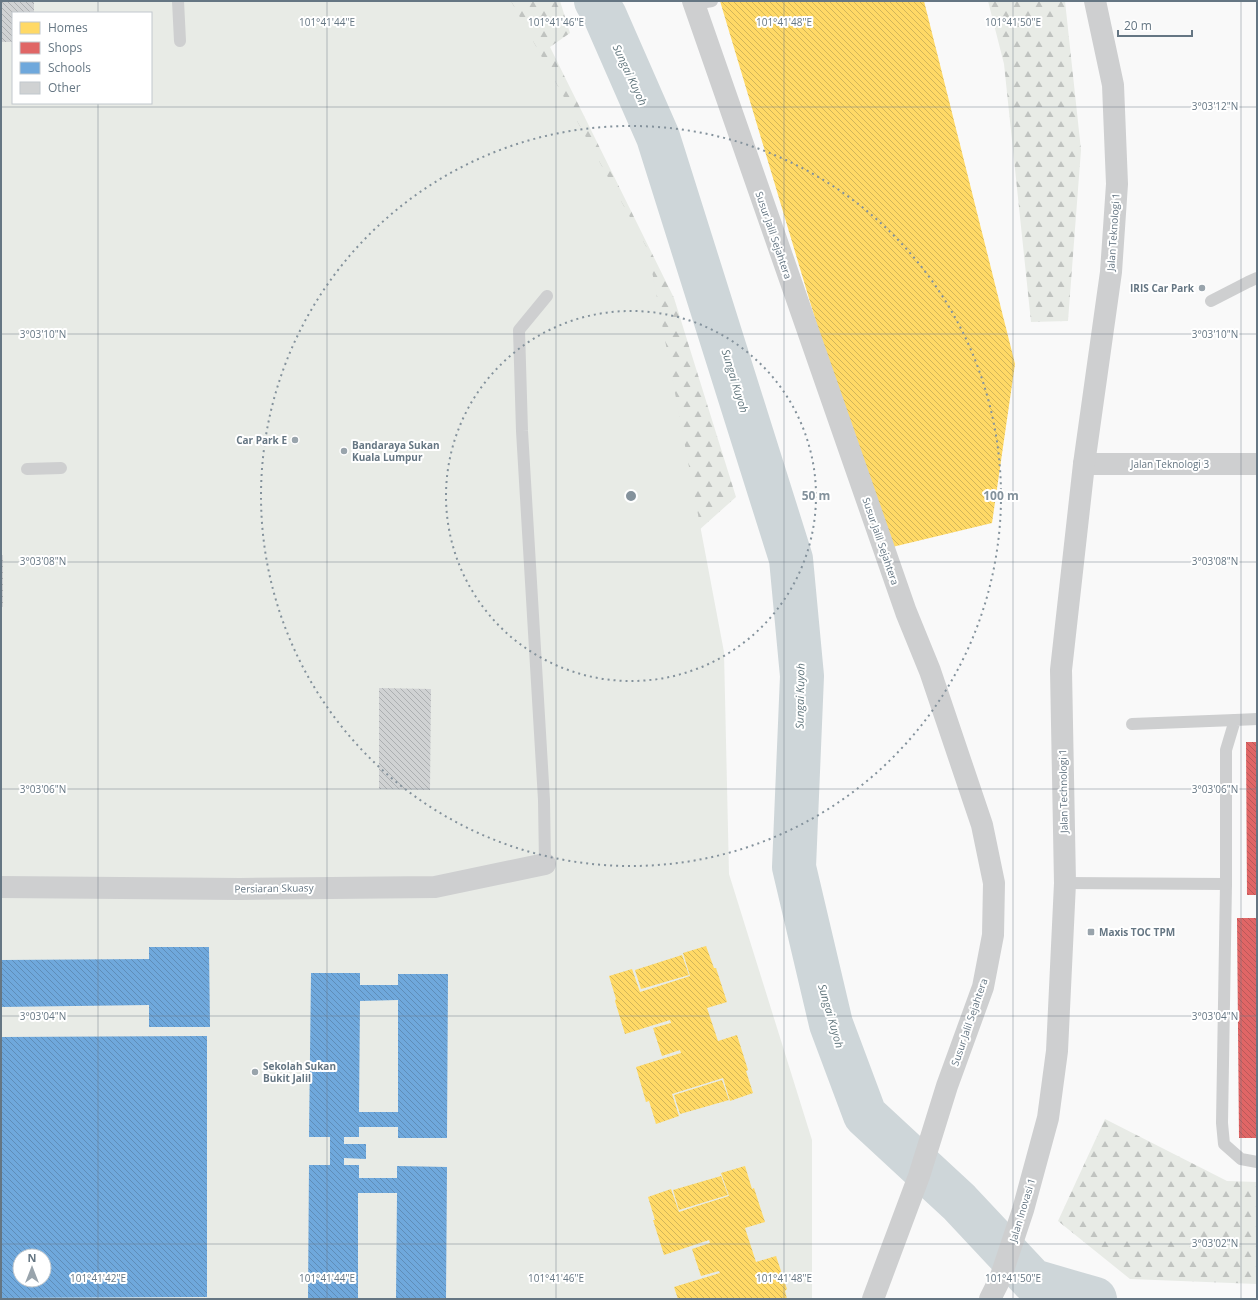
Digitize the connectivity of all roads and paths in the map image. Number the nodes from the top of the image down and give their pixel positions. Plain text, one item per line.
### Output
1 (178, 1) edge
2 (1095, 1) edge
3 (699, 2) edge
4 (180, 41) dead end
5 (1257, 278) edge
6 (546, 296) dead end
7 (1211, 301) dead end
8 (1084, 464) junction
9 (1257, 464) edge
10 (61, 468) dead end
11 (27, 469) dead end
12 (1257, 719) edge
13 (1234, 720) junction
14 (1132, 724) dead end
15 (545, 864) joint
16 (1065, 884) junction
17 (1226, 884) junction
18 (1, 887) edge
19 (1048, 1118) joint
20 (1257, 1162) edge
21 (873, 1299) edge
22 (990, 1299) edge

1 - 4 lane
2 - 8 street, Jalan Teknologi 1
3 - 21 street, Susur Jalil Sejahtera
5 - 7 lane
6 - 15 lane
8 - 9 street, Jalan Teknologi 3
8 - 16 street, Jalan Technologi 1
10 - 11 lane
12 - 13 lane
13 - 14 lane
13 - 17 lane
15 - 18 street, Persiaran Skuasy
16 - 17 lane
16 - 19 street, Jalan Technologi 1
17 - 20 lane
19 - 22 street, Jalan Inovasi 1

